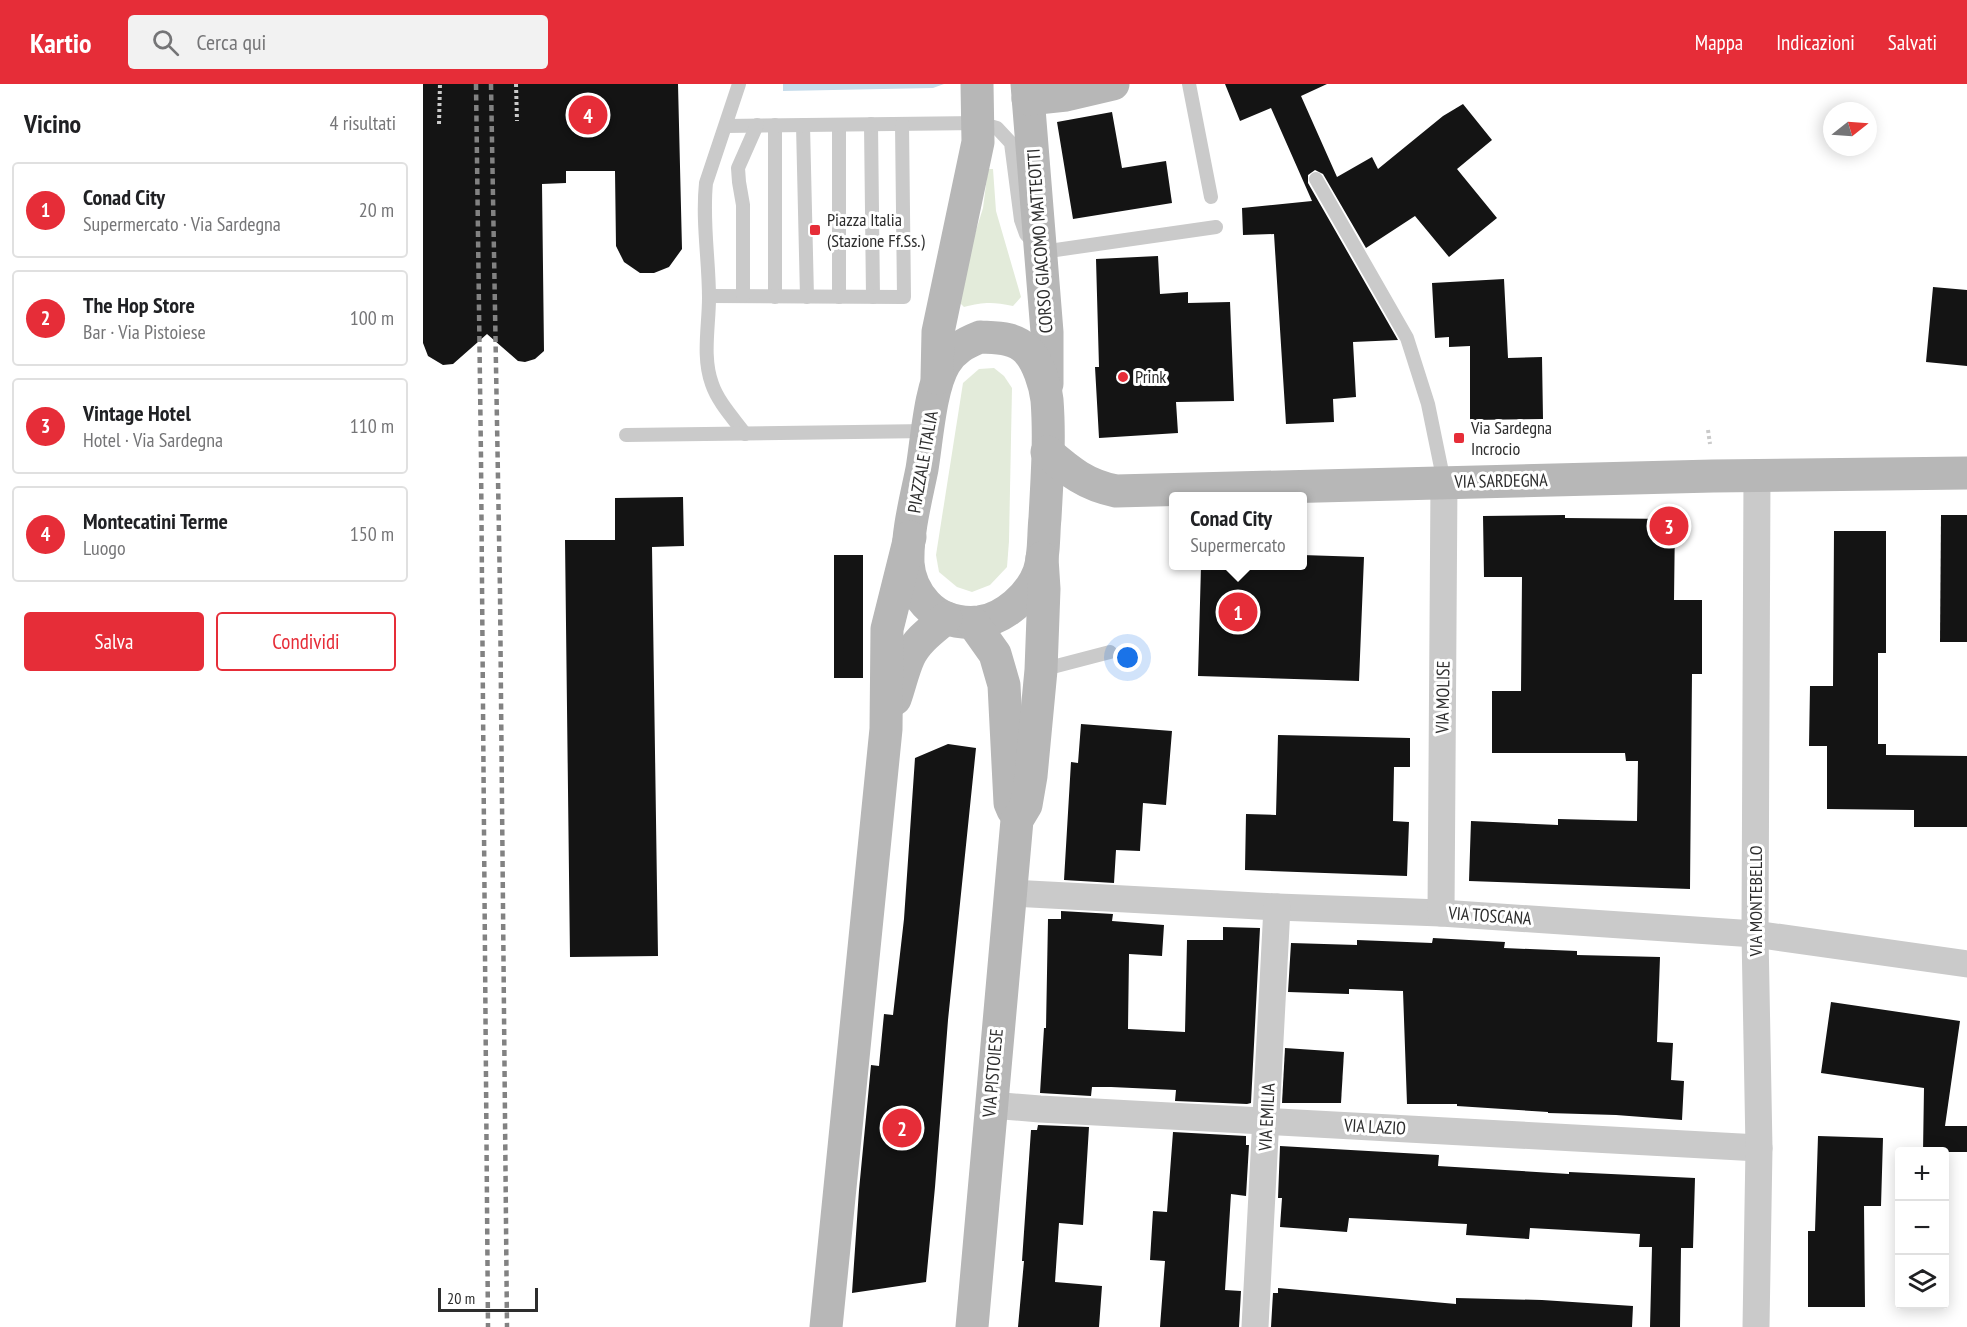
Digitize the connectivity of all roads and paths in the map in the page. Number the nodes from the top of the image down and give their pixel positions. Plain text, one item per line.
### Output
1 (440, 84) edge
2 (516, 84) edge
3 (739, 84) edge
4 (977, 84) edge
5 (1113, 84) edge
6 (1189, 84) edge
7 (1028, 91) edge
8 (517, 121) dead end
9 (979, 123) junction
10 (439, 124) dead end
11 (870, 124) junction
12 (902, 124) junction
13 (757, 125) junction
14 (775, 125) junction
15 (803, 125) junction
16 (839, 125) junction
17 (726, 126) junction
18 (1316, 179) dead end
19 (1211, 197) dead end
20 (1216, 227) dead end
21 (1042, 252) junction
22 (709, 296) junction
23 (743, 296) junction
24 (776, 297) junction
25 (807, 297) junction
26 (839, 297) junction
27 (873, 297) junction
28 (937, 378) junction
29 (1047, 398) junction
30 (928, 431) junction
31 (745, 434) junction
32 (626, 435) dead end
33 (1047, 452) junction
34 (1967, 473) edge
35 (1757, 475) junction
36 (1444, 482) junction
37 (910, 537) junction
38 (1042, 558) junction
39 (960, 620) junction
40 (1110, 652) dead end
41 (995, 654) junction
42 (1041, 670) junction
43 (885, 729) junction
44 (1017, 820) junction
45 (1010, 893) junction
46 (1277, 907) junction
47 (1441, 913) junction
48 (1755, 934) junction
49 (1967, 964) edge
50 (991, 1105) junction
51 (1267, 1121) junction
52 (1759, 1148) junction
53 (826, 1327) edge
54 (972, 1327) edge
55 (1255, 1327) edge
56 (1756, 1327) edge

1 - 10 path
2 - 8 path
3 - 17 lane
4 - 9 main road
5 - 7 main road
6 - 19 lane
7 - 21 main road, CORSO GIACOMO MATTEOTTI
9 - 12 lane
9 - 21 lane
9 - 28 main road
11 - 12 lane
11 - 16 lane
11 - 27 lane
12 - 27 lane
13 - 14 lane
13 - 17 lane
13 - 23 lane
14 - 15 lane
14 - 24 lane
15 - 16 lane
15 - 25 lane
16 - 26 lane
17 - 22 lane
18 - 36 lane
20 - 21 lane
21 - 29 main road, CORSO GIACOMO MATTEOTTI
22 - 23 lane
22 - 31 lane
23 - 24 lane
24 - 25 lane
25 - 26 lane
26 - 27 lane
28 - 29 main road, PIAZZALE ITALIA
28 - 30 main road, PIAZZALE ITALIA
29 - 33 main road, PIAZZALE ITALIA
30 - 31 lane
30 - 37 main road, PIAZZALE ITALIA
31 - 32 lane
33 - 36 main road, VIA SARDEGNA
33 - 38 main road, PIAZZALE ITALIA
34 - 35 main road, VIA SARDEGNA
35 - 36 main road, VIA SARDEGNA
35 - 48 street, VIA MONTEBELLO
36 - 47 street, VIA MOLISE
37 - 39 main road, PIAZZALE ITALIA
37 - 43 main road
38 - 39 main road, PIAZZALE ITALIA
38 - 42 main road, VIA PISTOIESE
39 - 41 main road, VIA PISTOIESE
39 - 43 main road
40 - 42 lane
41 - 42 main road
41 - 44 main road, VIA PISTOIESE
42 - 44 main road, VIA PISTOIESE
43 - 53 main road
44 - 45 main road, VIA PISTOIESE
45 - 46 street, VIA TOSCANA
45 - 50 main road, VIA PISTOIESE
46 - 47 street, VIA TOSCANA
46 - 51 street, VIA EMILIA
47 - 48 street, VIA TOSCANA
48 - 49 street, VIA TOSCANA
48 - 52 street, VIA MONTEBELLO
50 - 51 street, VIA LAZIO
50 - 54 main road, VIA PISTOIESE
51 - 52 street, VIA LAZIO
51 - 55 street, VIA EMILIA
52 - 56 street, VIA MONTEBELLO

